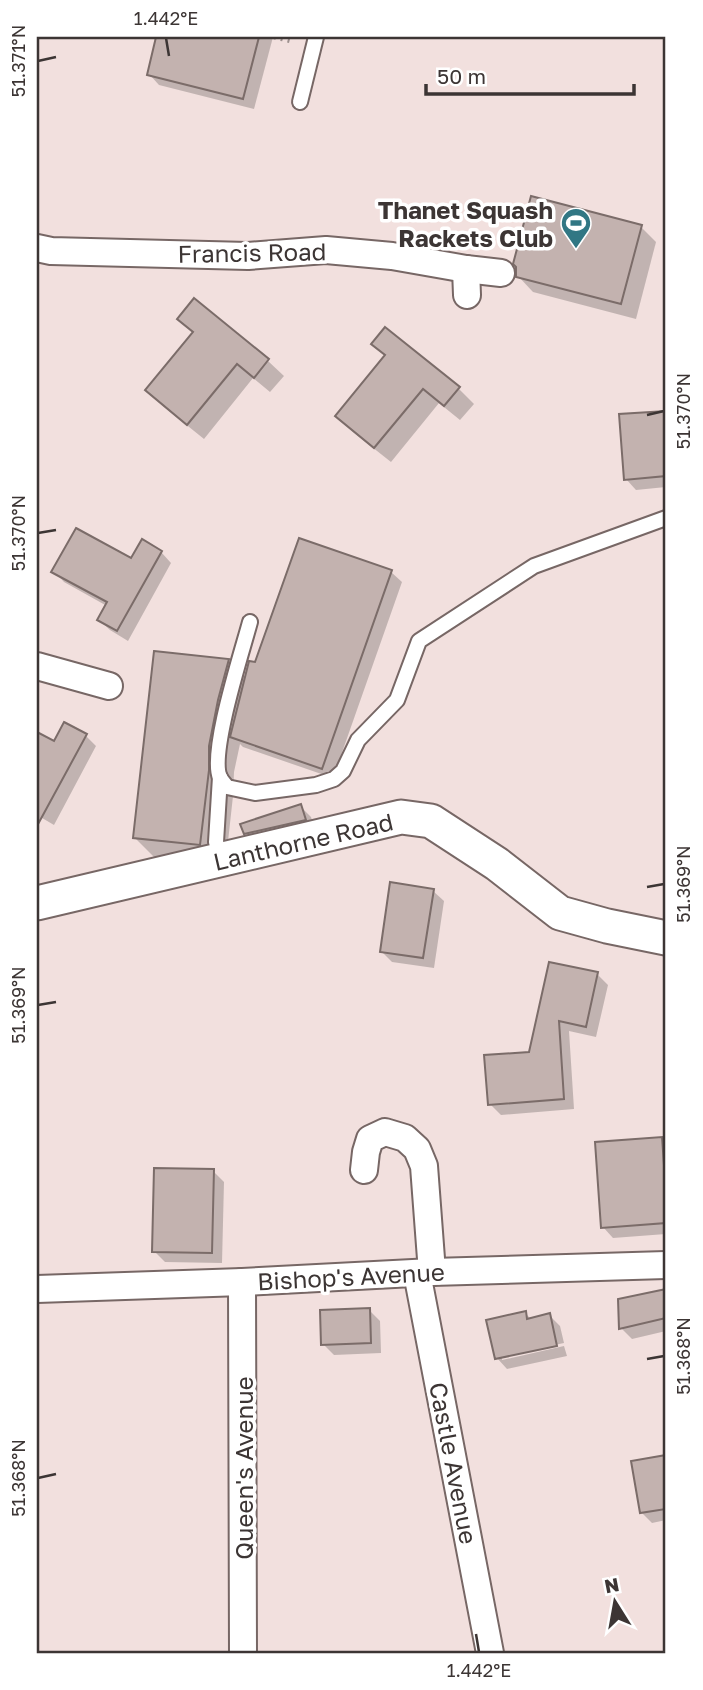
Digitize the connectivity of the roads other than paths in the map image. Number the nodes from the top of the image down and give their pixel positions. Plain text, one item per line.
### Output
1 (316, 37) edge
2 (299, 102) dead end
3 (37, 248) edge
4 (501, 273) dead end
5 (666, 518) edge
6 (250, 622) dead end
7 (37, 666) edge
8 (109, 686) dead end
9 (219, 777) junction
10 (221, 859) junction
11 (37, 903) edge
12 (666, 938) edge
13 (364, 1170) dead end
14 (666, 1265) edge
15 (425, 1273) junction
16 (242, 1282) junction
17 (37, 1289) edge
18 (243, 1653) edge
19 (490, 1653) edge

1 - 2 lane
3 - 4 street, Francis Road
5 - 9 lane
6 - 9 lane
7 - 8 street
9 - 10 lane
10 - 11 street, Lanthorne Road
10 - 12 street, Lanthorne Road
13 - 15 street, Castle Avenue
14 - 15 street, Bishop's Avenue
15 - 16 street, Bishop's Avenue
15 - 19 street, Castle Avenue
16 - 17 street, Bishop's Avenue
16 - 18 street, Queen's Avenue

